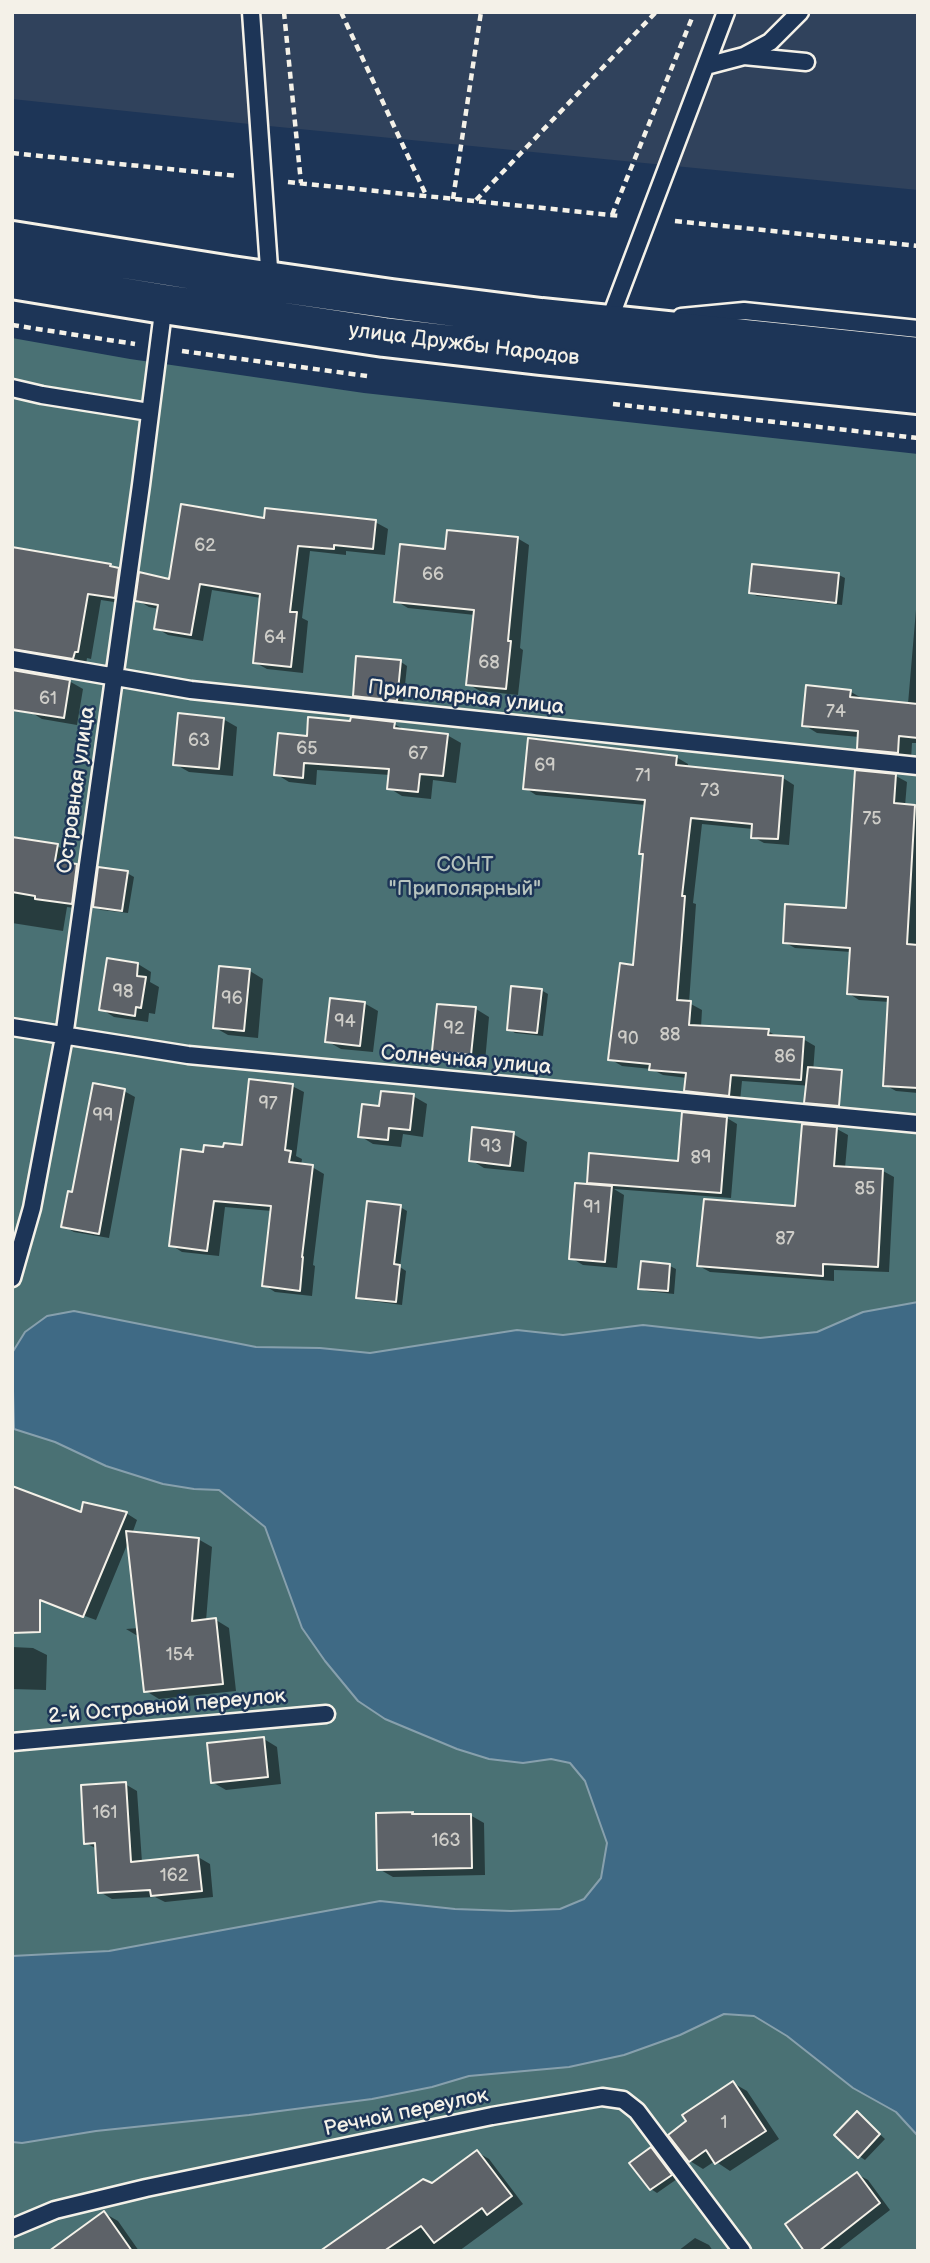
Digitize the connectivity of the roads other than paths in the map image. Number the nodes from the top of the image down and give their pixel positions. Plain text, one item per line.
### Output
1 (251, 12) edge
2 (726, 12) edge
3 (800, 12) edge
4 (744, 56) junction
5 (806, 62) dead end
6 (706, 66) junction
7 (12, 241) edge
8 (12, 279) edge
9 (270, 282) junction
10 (164, 304) junction
11 (607, 325) junction
12 (916, 349) edge
13 (12, 388) edge
14 (918, 394) edge
15 (149, 412) junction
16 (12, 659) edge
17 (114, 677) junction
18 (918, 766) edge
19 (12, 1027) edge
20 (64, 1037) junction
21 (918, 1124) edge
22 (12, 1278) edge
23 (326, 1714) dead end
24 (12, 1742) edge
25 (12, 2228) edge
26 (742, 2251) edge

1 - 9 lane
2 - 6 lane
3 - 4 lane
4 - 5 lane
4 - 6 lane
6 - 11 lane
7 - 9 main road, улица Дружбы Народов
8 - 10 main road, улица Дружбы Народов
9 - 11 main road, улица Дружбы Народов
10 - 14 main road, улица Дружбы Народов
10 - 15 lane, Островная улица
11 - 12 main road, улица Дружбы Народов
13 - 15 lane
15 - 17 lane, Островная улица
16 - 17 lane, Приполярная улица
17 - 18 lane, Приполярная улица
17 - 20 lane, Островная улица
19 - 20 lane, Солнечная улица
20 - 21 lane, Солнечная улица
20 - 22 lane, Островная улица
23 - 24 lane, 2-й Островной переулок
25 - 26 lane, Речной переулок

